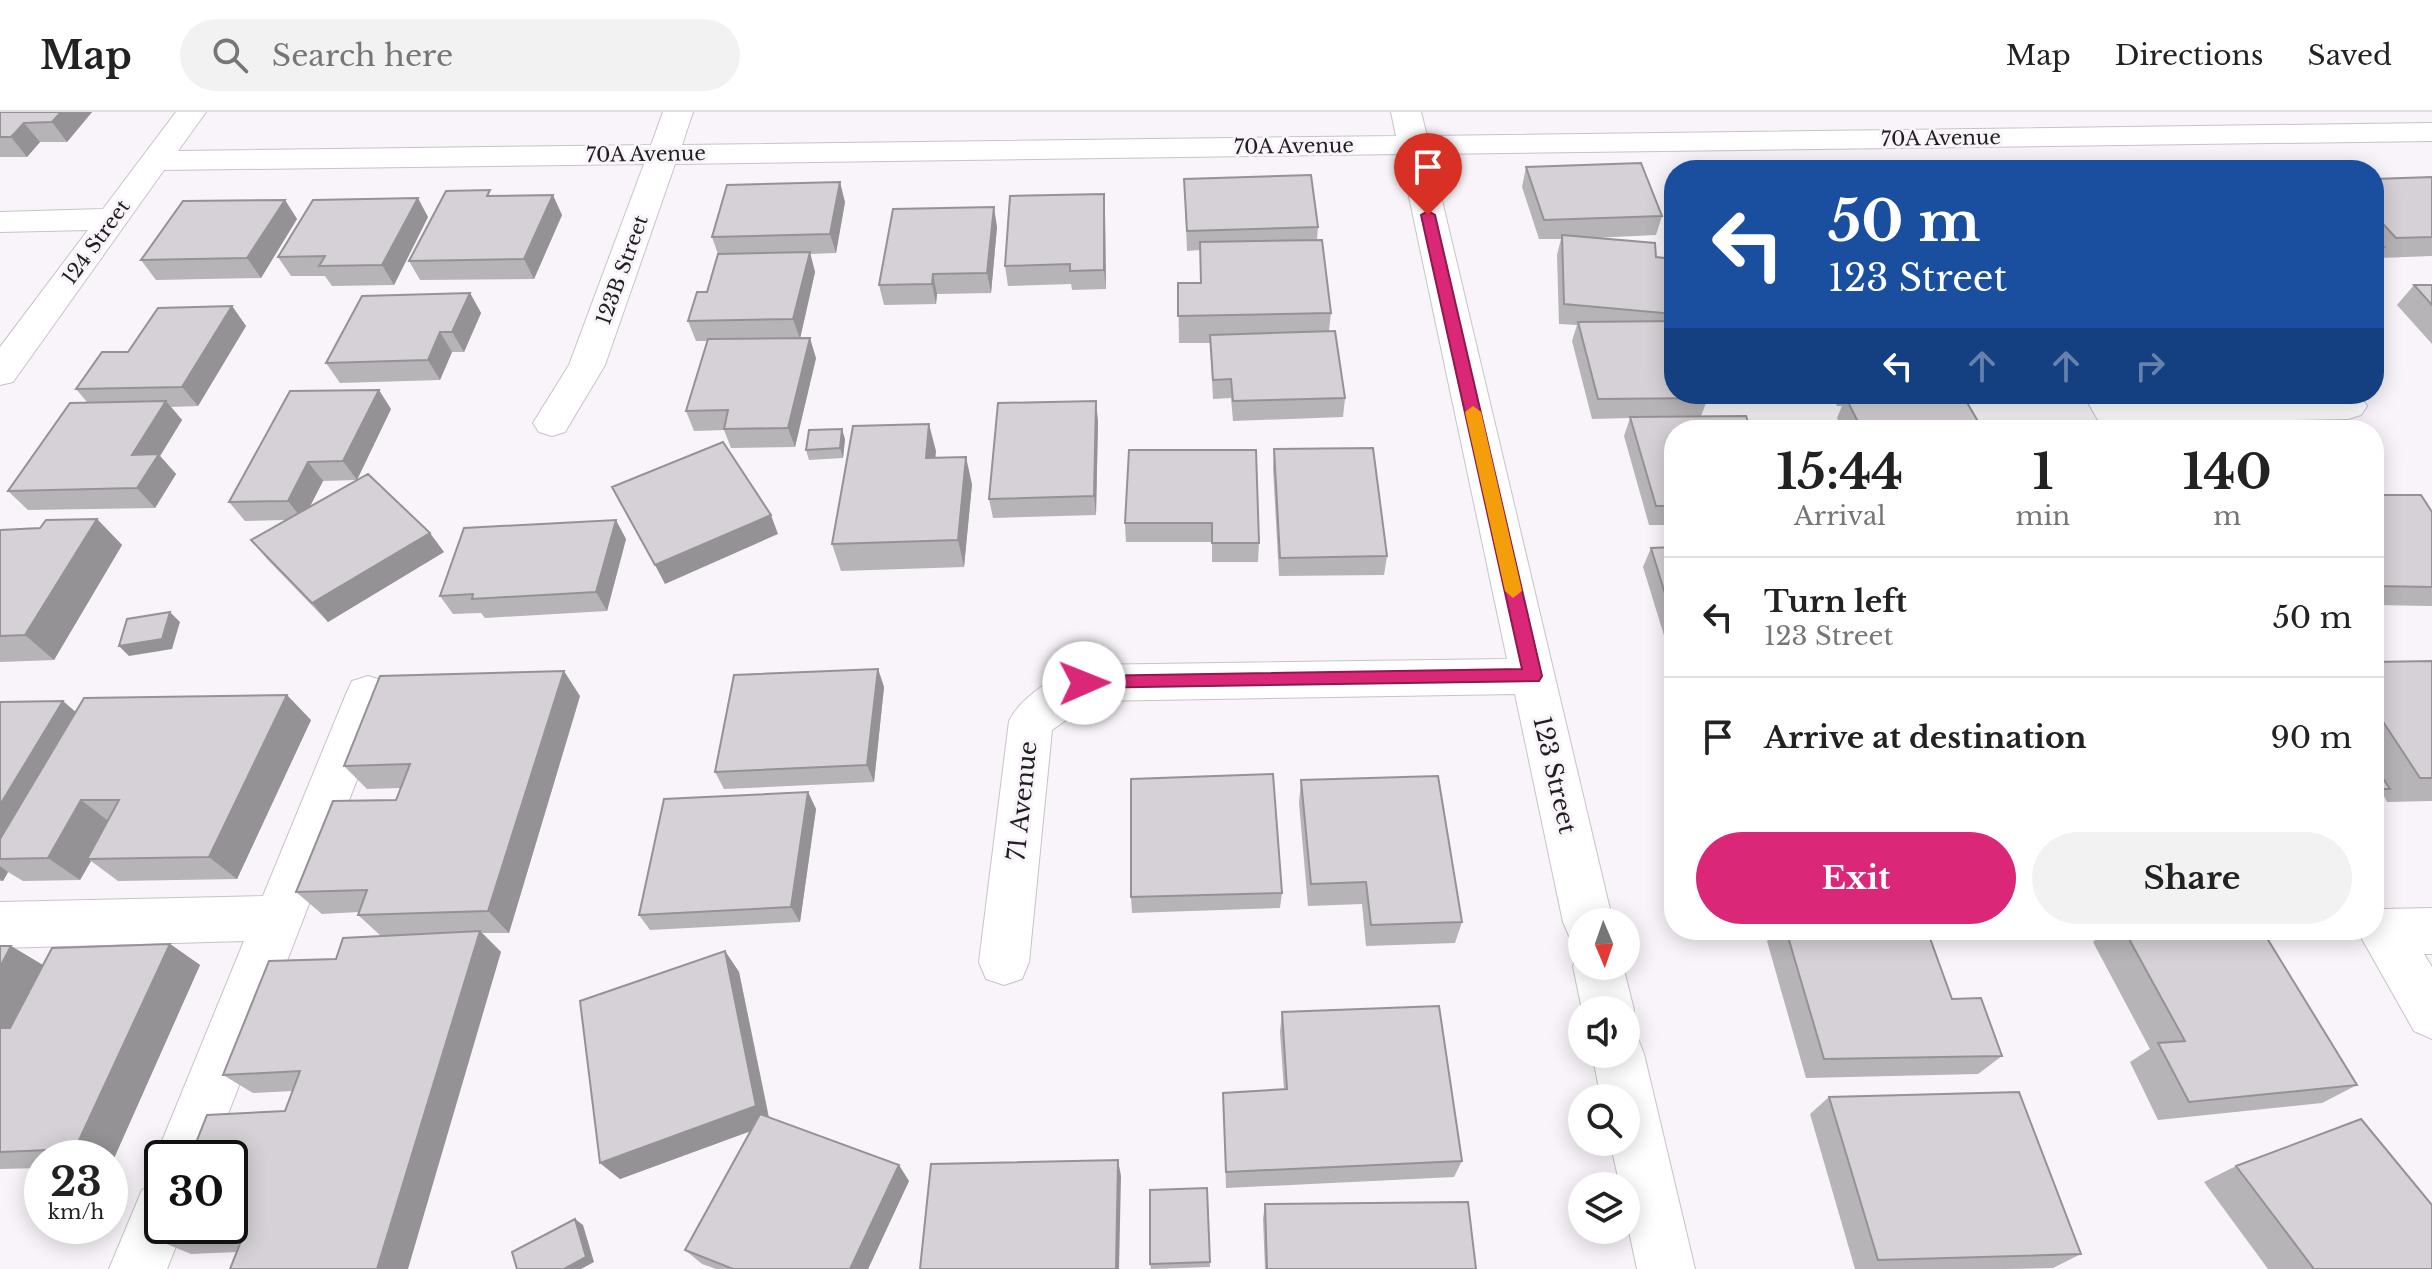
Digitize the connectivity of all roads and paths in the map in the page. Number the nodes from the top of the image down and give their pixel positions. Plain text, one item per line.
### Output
1 (191, 112) edge
2 (678, 112) edge
3 (1409, 128) edge
4 (2432, 132) edge
5 (1941, 138) junction
6 (664, 154) junction
7 (1955, 160) edge
8 (155, 161) junction
9 (113, 219) junction
10 (0, 222) edge
11 (0, 373) edge
12 (2107, 404) edge
13 (2348, 406) dead end
14 (552, 423) dead end
15 (1533, 676) junction
16 (368, 694) dead end
17 (1585, 908) edge
18 (281, 918) junction
19 (0, 925) edge
20 (2432, 931) edge
21 (2384, 932) edge
22 (2384, 934) edge
23 (1004, 962) dead end
24 (2432, 1014) edge
25 (1621, 1068) edge
26 (190, 1140) edge
27 (148, 1244) edge
28 (138, 1269) edge
29 (1666, 1269) edge

1 - 8 street, 124 Street
2 - 6 street, 123B Street
3 - 5 street, 70A Avenue
3 - 6 street, 70A Avenue
3 - 15 street, 123 Street
4 - 5 street, 70A Avenue
5 - 7 street
6 - 8 street, 70A Avenue
6 - 14 street, 123B Street
8 - 9 street, 124 Street
9 - 10 street
9 - 11 street, 124 Street
12 - 13 street
15 - 17 street, 123 Street
15 - 23 street, 71 Avenue
16 - 18 street
18 - 19 street
18 - 26 street
20 - 21 street
22 - 24 street
25 - 29 street
27 - 28 street

